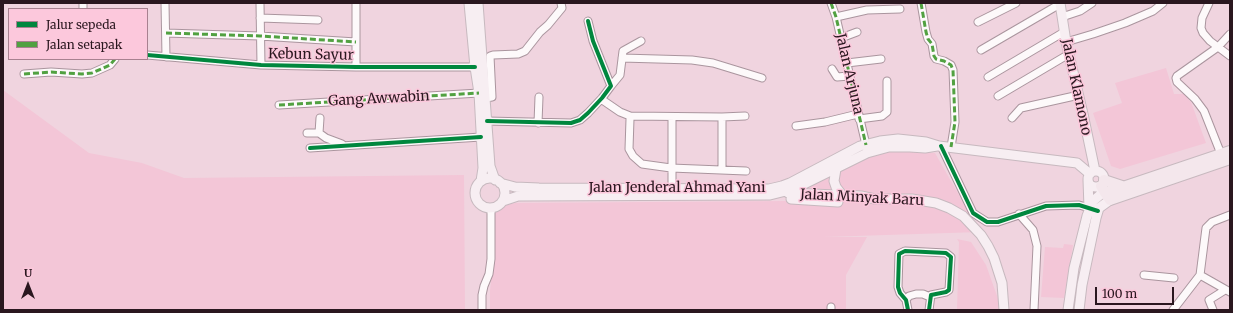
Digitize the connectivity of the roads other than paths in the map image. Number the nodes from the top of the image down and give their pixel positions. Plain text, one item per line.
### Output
1 (165, 3) edge
2 (260, 3) edge
3 (356, 3) edge
4 (469, 3) edge
5 (478, 3) edge
6 (561, 3) edge
7 (831, 3) edge
8 (921, 3) edge
9 (1016, 3) edge
10 (1092, 3) edge
11 (1162, 3) edge
12 (1209, 3) edge
13 (1060, 4) edge
14 (900, 9) dead end
15 (836, 17) junction
16 (260, 18) junction
17 (1062, 18) junction
18 (318, 20) dead end
19 (588, 21) dead end
20 (978, 22) dead end
21 (857, 32) dead end
22 (166, 33) junction
23 (1230, 34) edge
24 (260, 36) junction
25 (1065, 37) junction
26 (841, 38) junction
27 (641, 41) dead end
28 (356, 42) junction
29 (1218, 47) junction
30 (981, 50) dead end
31 (1069, 54) junction
32 (148, 55) edge
33 (1230, 56) edge
34 (166, 57) junction
35 (622, 58) junction
36 (881, 59) dead end
37 (114, 60) edge
38 (847, 63) junction
39 (261, 65) junction
40 (356, 67) junction
41 (475, 67) junction
42 (832, 69) dead end
43 (24, 74) dead end
44 (850, 76) junction
45 (988, 77) dead end
46 (762, 78) dead end
47 (887, 81) dead end
48 (611, 86) junction
49 (482, 95) junction
50 (1079, 95) junction
51 (998, 96) dead end
52 (539, 97) dead end
53 (602, 98) junction
54 (279, 105) dead end
55 (745, 116) dead end
56 (320, 118) dead end
57 (1012, 118) dead end
58 (630, 119) dead end
59 (672, 119) dead end
60 (722, 120) dead end
61 (487, 121) junction
62 (860, 122) junction
63 (538, 123) junction
64 (796, 126) dead end
65 (307, 133) dead end
66 (319, 133) junction
67 (481, 137) junction
68 (344, 145) junction
69 (866, 145) junction
70 (943, 146) junction
71 (310, 148) dead end
72 (1227, 155) edge
73 (836, 169) junction
74 (671, 170) junction
75 (722, 170) junction
76 (746, 171) dead end
77 (1091, 175) junction
78 (481, 181) junction
79 (498, 181) junction
80 (671, 188) junction
81 (1105, 190) junction
82 (771, 192) junction
83 (783, 193) junction
84 (842, 195) junction
85 (875, 199) junction
86 (503, 201) junction
87 (491, 208) junction
88 (1094, 210) junction
89 (1019, 214) junction
90 (1230, 215) edge
91 (1144, 275) dead end
92 (1200, 275) junction
93 (1174, 278) dead end
94 (1228, 291) edge
95 (930, 297) junction
96 (906, 300) junction
97 (482, 310) edge
98 (908, 310) edge
99 (929, 310) edge
100 (1004, 310) edge
101 (1034, 310) edge
102 (1068, 310) edge
103 (1079, 310) edge
104 (1173, 310) edge
105 (1213, 310) edge

1 - 22 street
2 - 16 street
3 - 28 street
4 - 41 main road
5 - 49 main road
6 - 49 street
7 - 15 street, Jalan Arjuna
8 - 70 street
9 - 20 street
10 - 17 street
11 - 25 street
12 - 29 street
13 - 17 main road, Jalan Klamono
13 - 30 street
14 - 15 street
15 - 26 street, Jalan Arjuna
16 - 18 street
16 - 24 street
17 - 25 main road, Jalan Klamono
19 - 48 street
21 - 26 street
22 - 24 street
22 - 34 street
23 - 29 street
24 - 28 street
24 - 39 street
25 - 31 main road, Jalan Klamono
25 - 45 street
26 - 38 street, Jalan Arjuna
27 - 35 street
28 - 40 street
29 - 33 street
29 - 72 street
31 - 50 main road, Jalan Klamono
31 - 51 street
32 - 34 street, Kebun Sayur
34 - 39 street, Kebun Sayur
35 - 46 street
35 - 48 street
36 - 38 street
37 - 43 street
38 - 44 street, Jalan Arjuna
39 - 40 street, Kebun Sayur
40 - 41 street, Kebun Sayur
41 - 49 main road
42 - 44 street
44 - 62 street, Jalan Arjuna
47 - 62 street
48 - 53 street
49 - 54 street, Gang Awwabin
49 - 61 main road
49 - 67 main road
50 - 57 street
50 - 77 main road, Jalan Klamono
52 - 63 street
53 - 55 street
53 - 63 street
56 - 66 street
58 - 74 street
59 - 74 street
60 - 75 street
61 - 63 street
61 - 79 main road
62 - 64 street
62 - 69 street, Jalan Arjuna
65 - 66 street
66 - 68 street
67 - 68 street
67 - 78 main road
68 - 71 street
69 - 70 main road, Jalan Jenderal Ahmad Yani
69 - 82 main road, Jalan Jenderal Ahmad Yani
70 - 73 main road, Jalan Jenderal Ahmad Yani
70 - 77 main road, Jalan Jenderal Ahmad Yani
70 - 89 street
72 - 81 highway
72 - 81 highway
73 - 83 main road, Jalan Jenderal Ahmad Yani
73 - 84 main road
74 - 75 street
74 - 80 street
75 - 76 street
77 - 81 main road
77 - 81 main road
77 - 88 main road, Jalan Klamono
78 - 79 main road
78 - 87 main road
79 - 80 main road, Jalan Jenderal Ahmad Yani
79 - 86 main road
80 - 82 main road, Jalan Jenderal Ahmad Yani
80 - 86 main road, Jalan Jenderal Ahmad Yani
81 - 88 main road
82 - 83 main road, Jalan Minyak Baru
82 - 85 main road
83 - 84 main road, Jalan Minyak Baru
84 - 85 main road, Jalan Minyak Baru
85 - 100 main road, Jalan Minyak Baru
86 - 87 main road
87 - 97 street
88 - 89 street
88 - 102 main road
88 - 103 main road
89 - 101 street
90 - 92 street
91 - 93 street
92 - 94 street
92 - 104 street
94 - 105 street
95 - 96 street
95 - 96 street
95 - 99 street
96 - 98 street

